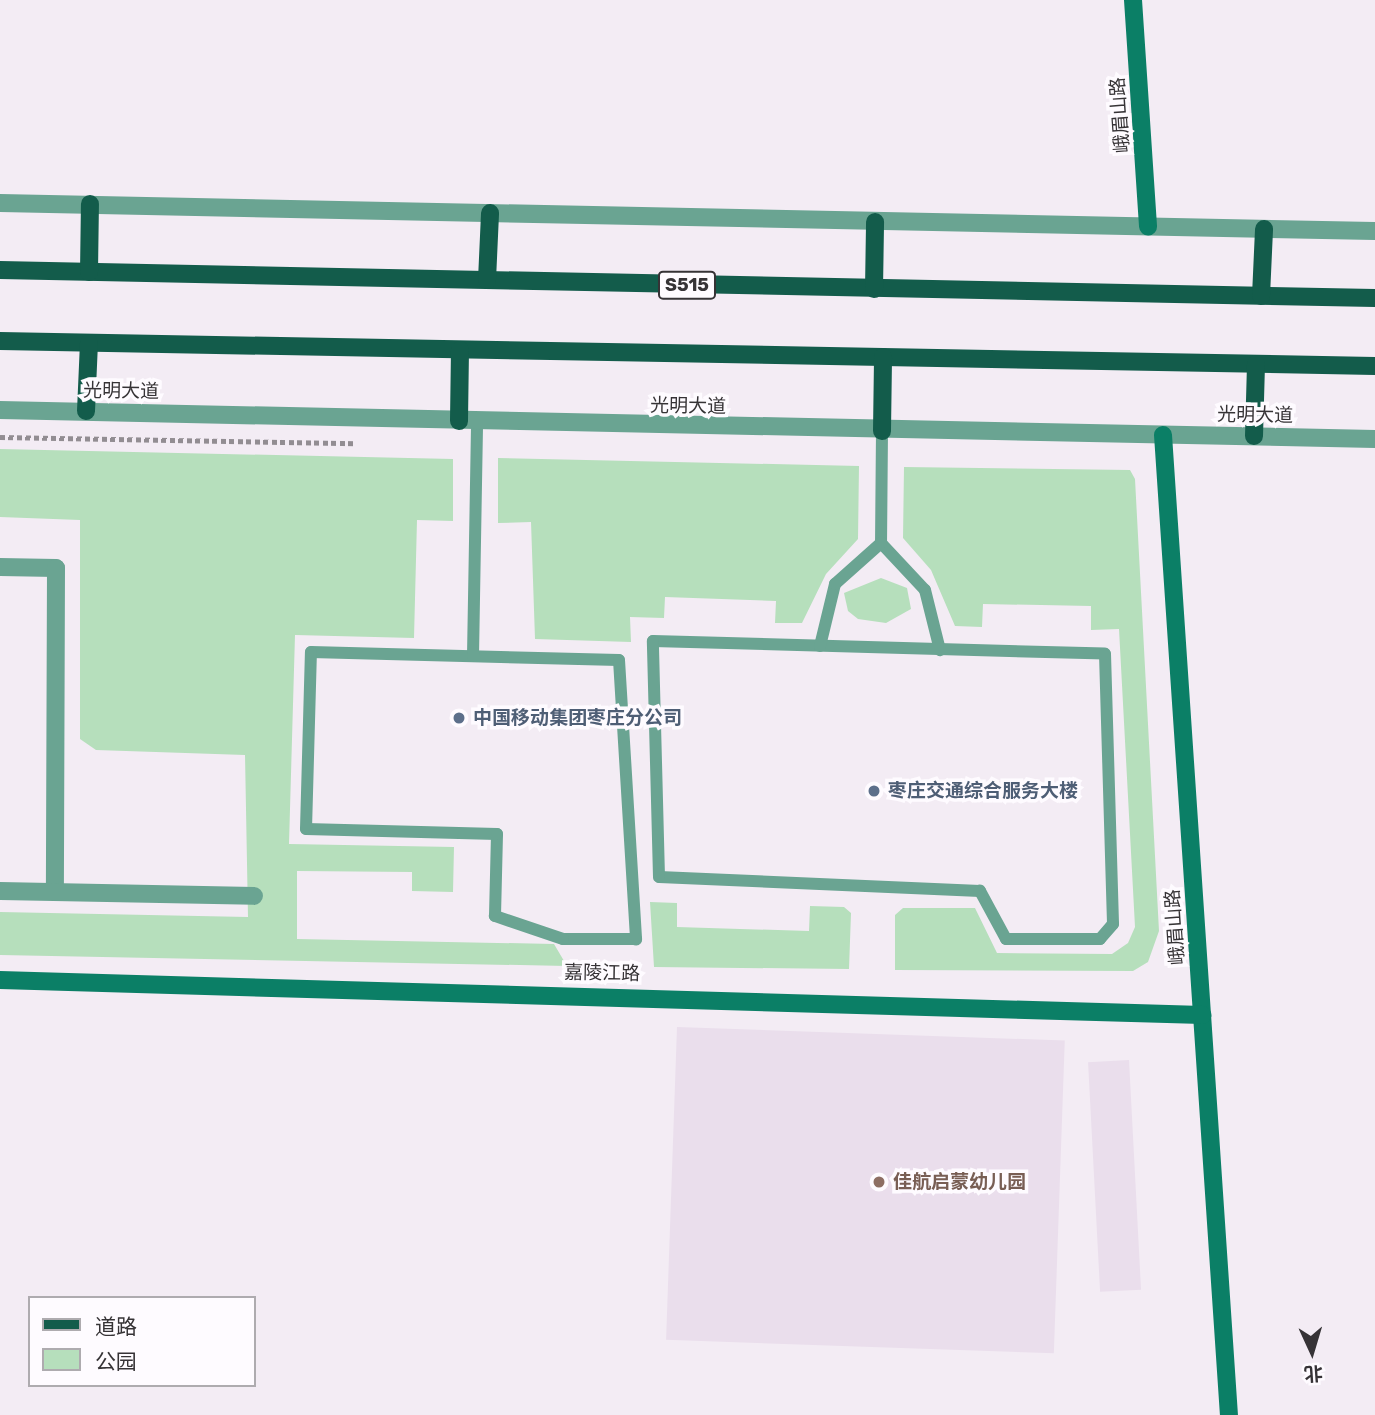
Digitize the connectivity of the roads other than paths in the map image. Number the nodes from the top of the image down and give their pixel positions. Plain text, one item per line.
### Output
1 (1133, 0) edge
2 (0, 203) edge
3 (90, 204) junction
4 (490, 213) junction
5 (875, 222) junction
6 (1148, 227) junction
7 (1264, 229) junction
8 (1375, 231) edge
9 (0, 270) edge
10 (89, 272) junction
11 (487, 280) junction
12 (874, 289) junction
13 (1261, 296) junction
14 (1375, 298) edge
15 (0, 341) edge
16 (89, 343) junction
17 (460, 350) junction
18 (883, 357) junction
19 (1256, 364) junction
20 (1375, 366) edge
21 (0, 410) edge
22 (86, 411) junction
23 (468, 421) junction
24 (882, 431) junction
25 (1163, 435) junction
26 (1254, 436) junction
27 (1375, 439) edge
28 (881, 543) junction
29 (0, 567) edge
30 (820, 646) junction
31 (940, 650) junction
32 (473, 656) junction
33 (0, 891) edge
34 (55, 892) junction
35 (254, 896) dead end
36 (0, 980) edge
37 (1202, 1015) junction
38 (1229, 1415) edge

1 - 6 street, 峨眉山路
2 - 3 street
3 - 4 street
3 - 10 main road
4 - 5 street
4 - 11 main road
5 - 6 street
5 - 12 main road
6 - 7 street
7 - 8 street
7 - 13 main road
9 - 10 main road, S515
10 - 11 main road, S515
11 - 12 main road, S515
12 - 13 main road, S515
13 - 14 main road, S515
15 - 16 main road
16 - 17 main road
16 - 22 main road
17 - 18 main road
17 - 23 main road
18 - 19 main road
18 - 24 main road
19 - 20 main road
19 - 26 main road
21 - 22 street, 光明大道
22 - 23 street, 光明大道
23 - 24 street, 光明大道
23 - 32 lane
24 - 25 street, 光明大道
24 - 28 lane
25 - 26 street, 光明大道
25 - 37 street, 峨眉山路
26 - 27 street, 光明大道
28 - 30 lane
28 - 31 lane
29 - 34 street
30 - 31 lane
30 - 31 lane
32 - 32 lane
33 - 34 street
34 - 35 street
36 - 37 street, 嘉陵江路
37 - 38 street, 峨眉山路

